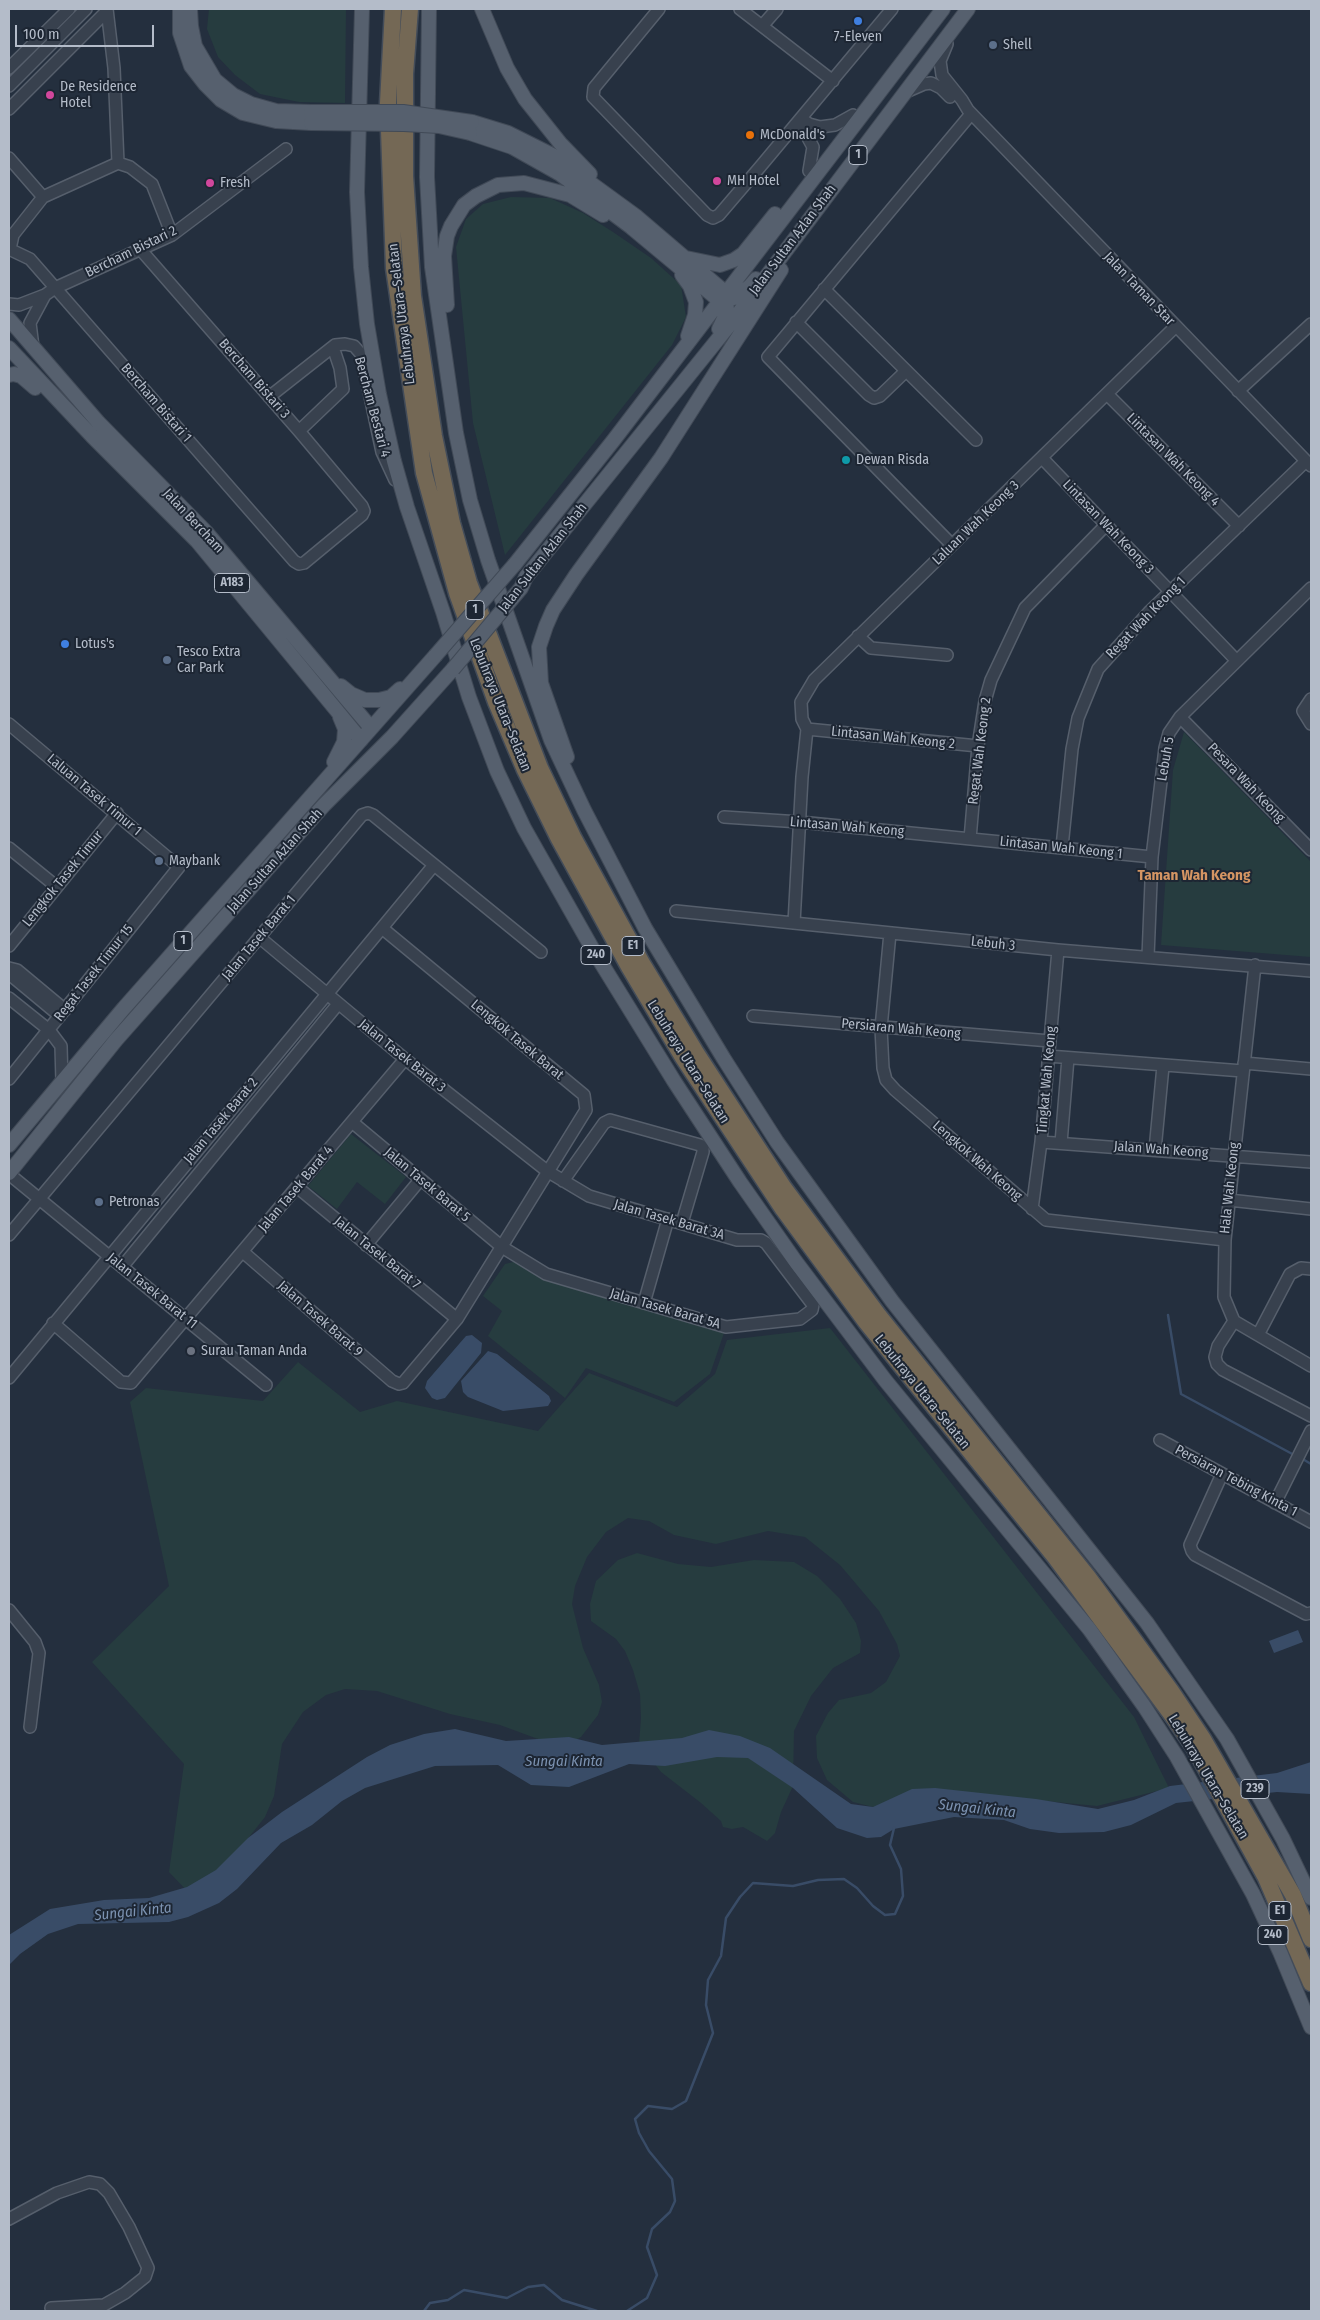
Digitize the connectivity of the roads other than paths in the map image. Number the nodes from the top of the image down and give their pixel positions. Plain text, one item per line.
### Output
1 (69, 9) edge
2 (86, 9) edge
3 (180, 9) edge
4 (190, 9) edge
5 (362, 9) edge
6 (393, 9) edge
7 (410, 9) edge
8 (430, 9) edge
9 (482, 9) edge
10 (659, 9) edge
11 (740, 9) edge
12 (777, 9) edge
13 (892, 9) edge
14 (943, 9) edge
15 (107, 10) edge
16 (964, 13) edge
17 (762, 26) junction
18 (915, 46) junction
19 (9, 68) edge
20 (833, 81) junction
21 (9, 86) edge
22 (908, 91) junction
23 (9, 108) edge
24 (970, 112) junction
25 (853, 115) junction
26 (311, 118) junction
27 (798, 122) junction
28 (286, 149) dead end
29 (9, 158) edge
30 (118, 163) junction
31 (809, 171) junction
32 (43, 196) junction
33 (806, 221) junction
34 (634, 222) junction
35 (172, 235) junction
36 (9, 249) edge
37 (140, 249) junction
38 (677, 259) junction
39 (741, 285) junction
40 (55, 288) junction
41 (824, 289) junction
42 (45, 295) junction
43 (724, 298) junction
44 (9, 304) edge
45 (9, 319) edge
46 (796, 322) junction
47 (1310, 326) edge
48 (1175, 327) junction
49 (9, 330) edge
50 (714, 341) junction
51 (332, 347) junction
52 (33, 348) junction
53 (11, 351) edge
54 (679, 354) junction
55 (9, 368) edge
56 (906, 372) junction
57 (9, 375) edge
58 (1238, 391) junction
59 (1107, 394) junction
60 (269, 397) junction
61 (299, 431) junction
62 (456, 433) junction
63 (92, 436) junction
64 (976, 440) dead end
65 (1042, 458) junction
66 (1308, 463) edge
67 (407, 507) junction
68 (364, 511) joint
69 (1106, 525) junction
70 (1239, 526) junction
71 (952, 545) junction
72 (1171, 591) junction
73 (1309, 595) edge
74 (264, 602) junction
75 (858, 636) junction
76 (948, 655) dead end
77 (1236, 660) junction
78 (450, 667) junction
79 (419, 674) junction
80 (1311, 700) edge
81 (334, 706) junction
82 (1180, 717) junction
83 (9, 724) edge
84 (1311, 724) edge
85 (807, 729) junction
86 (368, 736) junction
87 (978, 746) junction
88 (359, 770) junction
89 (311, 798) junction
90 (584, 810) junction
91 (117, 813) junction
92 (724, 817) dead end
93 (800, 822) junction
94 (970, 839) junction
95 (1062, 847) junction
96 (9, 848) edge
97 (1311, 850) edge
98 (1152, 858) junction
99 (434, 865) junction
100 (179, 867) joint
101 (57, 887) junction
102 (676, 910) dead end
103 (794, 923) junction
104 (382, 928) junction
105 (890, 933) junction
106 (259, 937) junction
107 (9, 946) edge
108 (1058, 950) junction
109 (541, 952) dead end
110 (1148, 957) junction
111 (1255, 965) junction
112 (9, 969) edge
113 (1311, 971) edge
114 (327, 994) junction
115 (9, 998) edge
116 (338, 1004) junction
117 (62, 1013) junction
118 (753, 1016) dead end
119 (881, 1028) junction
120 (49, 1030) junction
121 (1050, 1041) junction
122 (1048, 1056) junction
123 (1068, 1058) junction
124 (405, 1059) junction
125 (1163, 1066) junction
126 (1244, 1067) junction
127 (1311, 1068) edge
128 (9, 1079) edge
129 (62, 1082) junction
130 (352, 1122) junction
131 (1041, 1142) junction
132 (1060, 1143) junction
133 (9, 1145) edge
134 (1155, 1150) junction
135 (1234, 1155) junction
136 (1311, 1162) edge
137 (547, 1172) junction
138 (9, 1173) edge
139 (420, 1180) junction
140 (563, 1181) junction
141 (297, 1187) junction
142 (39, 1198) junction
143 (1229, 1200) junction
144 (1032, 1209) junction
145 (1311, 1209) edge
146 (668, 1219) junction
147 (682, 1223) junction
148 (9, 1235) edge
149 (1225, 1240) junction
150 (366, 1245) junction
151 (502, 1246) junction
152 (243, 1252) junction
153 (109, 1256) junction
154 (122, 1266) junction
155 (785, 1267) joint
156 (1311, 1269) edge
157 (644, 1303) junction
158 (457, 1319) junction
159 (186, 1320) junction
160 (1234, 1321) junction
161 (54, 1323) junction
162 (1258, 1335) junction
163 (1311, 1366) edge
164 (9, 1378) edge
165 (399, 1384) joint
166 (266, 1385) dead end
167 (1311, 1416) edge
168 (1311, 1431) edge
169 (1160, 1440) dead end
170 (1222, 1474) junction
171 (1275, 1503) junction
172 (1311, 1522) edge
173 (9, 1610) edge
174 (1311, 1613) edge
175 (30, 1727) dead end
176 (1199, 1743) junction
177 (1254, 1841) junction
178 (1311, 1898) edge
179 (1311, 1939) edge
180 (1311, 1983) edge
181 (1311, 2027) edge
182 (9, 2219) edge
183 (51, 2308) dead end

1 - 19 street
2 - 21 street
3 - 26 main road
4 - 26 main road
5 - 67 main road, 240
6 - 176 highway, Lebuhraya Utara–Selatan / E1
7 - 176 highway, Lebuhraya Utara–Selatan / E1
8 - 62 main road, 239
9 - 34 main road
10 - 27 street
11 - 17 street
12 - 17 street
13 - 20 street
14 - 18 main road, Jalan Sultan Azlan Shah / 1
15 - 23 street
15 - 30 street
16 - 22 main road, Jalan Sultan Azlan Shah / 1
16 - 24 street, Jalan Taman Star
16 - 39 main road
17 - 20 street
18 - 25 main road
18 - 39 main road, Jalan Sultan Azlan Shah / 1
20 - 27 street
22 - 24 street, Jalan Taman Star
22 - 33 main road, Jalan Sultan Azlan Shah / 1
24 - 41 street
24 - 48 street, Jalan Taman Star
25 - 27 street
25 - 31 main road
26 - 34 main road, bridge
27 - 31 street
28 - 35 street, Bercham Bistari 2
29 - 32 street
30 - 32 street
30 - 35 street
31 - 38 main road
32 - 36 street
33 - 50 main road, Jalan Sultan Azlan Shah / 1
33 - 90 main road
34 - 38 main road
34 - 62 main road
35 - 37 street, Bercham Bistari 2
36 - 40 street, Bercham Bistari 1
37 - 40 street, Bercham Bistari 2
37 - 60 street, Bercham Bistari 3
38 - 43 main road
38 - 54 main road
39 - 43 main road, Jalan Sultan Azlan Shah / 1
40 - 42 street, Bercham Bistari 2
40 - 68 street, Bercham Bistari 1
41 - 46 street
41 - 56 street
42 - 44 street, Bercham Bistari 2
42 - 52 street, Bercham Bistari 2
43 - 50 main road
43 - 54 main road, Jalan Sultan Azlan Shah / 1
45 - 52 main road, Jalan Bercham / A183
46 - 56 street
46 - 71 street
47 - 58 street
48 - 58 street, Jalan Taman Star
48 - 59 street, Laluan Wah Keong 3
49 - 53 main road
50 - 78 main road, Jalan Sultan Azlan Shah / 1, bridge
51 - 60 street
51 - 61 street
51 - 67 street, Bercham Bestari 4
52 - 74 main road, Jalan Bercham / A183
53 - 55 main road
53 - 63 main road, Jalan Bercham / A183
54 - 79 main road, Jalan Sultan Azlan Shah / 1, bridge
56 - 64 street
57 - 63 main road
58 - 66 street, Jalan Taman Star
59 - 65 street, Laluan Wah Keong 3
59 - 70 street, Lintasan Wah Keong 4
60 - 61 street, Bercham Bistari 3
61 - 68 street, Bercham Bistari 3
62 - 90 main road, 239
63 - 81 main road, Jalan Bercham / A183
65 - 69 street, Lintasan Wah Keong 3
65 - 71 street, Laluan Wah Keong 3
66 - 70 street, Regat Wah Keong 1
67 - 181 main road, 240
69 - 72 street, Lintasan Wah Keong 3
69 - 87 street, Regat Wah Keong 2
70 - 72 street, Regat Wah Keong 1
71 - 75 street, Laluan Wah Keong 3
72 - 77 street, Lintasan Wah Keong 3
72 - 95 street, Regat Wah Keong 1
73 - 77 street, Lebuh 5
74 - 79 main road
74 - 86 main road, Jalan Bercham / A183
75 - 76 street
75 - 85 street, Laluan Wah Keong 3
77 - 82 street, Lebuh 5
78 - 86 main road
78 - 88 main road, Jalan Sultan Azlan Shah / 1
79 - 86 main road, Jalan Sultan Azlan Shah / 1
80 - 84 street
81 - 86 main road, Jalan Bercham / A183
81 - 89 main road
82 - 97 street, Pesara Wah Keong
82 - 98 street, Lebuh 5
83 - 91 street, Laluan Tasek Timur 1
85 - 87 street, Lintasan Wah Keong 2
85 - 93 street, Laluan Wah Keong 3
86 - 88 main road
86 - 89 main road, Jalan Sultan Azlan Shah / 1
87 - 94 street, Regat Wah Keong 2
88 - 138 main road, Jalan Sultan Azlan Shah / 1
89 - 129 main road, Jalan Sultan Azlan Shah / 1
90 - 178 main road, 239
91 - 100 street, Laluan Tasek Timur 1
91 - 101 street, Lengkok Tasek Timur
92 - 93 street, Lintasan Wah Keong
93 - 94 street, Lintasan Wah Keong
93 - 103 street, Laluan Wah Keong 3
94 - 95 street, Lintasan Wah Keong 1
95 - 98 street, Lintasan Wah Keong 1
96 - 101 street
98 - 110 street, Lebuh 5
99 - 104 street, Jalan Tasek Barat 2
99 - 106 street, Jalan Tasek Barat 1
99 - 109 street, Jalan Tasek Barat 1
100 - 117 street, Regat Tasek Timur 15
101 - 107 street, Lengkok Tasek Timur
102 - 103 street, Lebuh 3
103 - 105 street, Lebuh 3
104 - 114 street, Jalan Tasek Barat 2
104 - 137 street, Lengkok Tasek Barat
105 - 108 street, Lebuh 3
105 - 119 street, Lengkok Wah Keong
106 - 114 street, Jalan Tasek Barat 3
106 - 142 street, Jalan Tasek Barat 1
108 - 110 street, Lebuh 3
108 - 121 street, Tingkat Wah Keong
110 - 111 street, Lebuh 3
111 - 113 street, Lebuh 3
111 - 126 street, Hala Wah Keong
112 - 117 street
114 - 116 street, Jalan Tasek Barat 3
114 - 153 street, Jalan Tasek Barat 2
115 - 120 street
116 - 124 street, Jalan Tasek Barat 3
116 - 154 street
117 - 120 street, Regat Tasek Timur 15
118 - 119 street, Persiaran Wah Keong
119 - 121 street, Persiaran Wah Keong
119 - 144 street, Lengkok Wah Keong
120 - 128 street, Regat Tasek Timur 15
120 - 129 street
121 - 122 street, Tingkat Wah Keong
122 - 123 street
122 - 131 street, Tingkat Wah Keong
123 - 125 street
123 - 132 street, Tingkat Wah Keong
124 - 130 street, Jalan Tasek Barat 4
124 - 137 street, Jalan Tasek Barat 3
125 - 126 street
125 - 134 street
126 - 127 street
126 - 135 street, Hala Wah Keong
129 - 133 main road, Jalan Sultan Azlan Shah / 1
130 - 139 street, Jalan Tasek Barat 5
130 - 141 street, Jalan Tasek Barat 4
131 - 132 street, Jalan Wah Keong
131 - 144 street, Tingkat Wah Keong
132 - 134 street, Jalan Wah Keong
134 - 135 street, Jalan Wah Keong
135 - 136 street, Jalan Wah Keong
135 - 143 street, Hala Wah Keong
137 - 140 street, Jalan Tasek Barat 3A
137 - 151 street, Lengkok Tasek Barat
138 - 142 street, Jalan Tasek Barat 11
139 - 150 street
139 - 151 street, Jalan Tasek Barat 5
140 - 146 street, Jalan Tasek Barat 3A
140 - 147 street
141 - 150 street, Jalan Tasek Barat 7
141 - 152 street, Jalan Tasek Barat 4
142 - 148 street, Jalan Tasek Barat 1
142 - 153 street, Jalan Tasek Barat 11
143 - 145 street
143 - 149 street, Hala Wah Keong
144 - 149 street, Lengkok Wah Keong
146 - 147 street, Jalan Tasek Barat 3A
146 - 157 street
147 - 155 street, Jalan Tasek Barat 3A
149 - 160 street, Hala Wah Keong
150 - 158 street, Jalan Tasek Barat 7
151 - 157 street, Jalan Tasek Barat 5A
151 - 158 street, Lengkok Tasek Barat
152 - 159 street, Jalan Tasek Barat 4
152 - 165 street, Jalan Tasek Barat 9
153 - 154 street, Jalan Tasek Barat 11
153 - 161 street, Jalan Tasek Barat 2
154 - 159 street, Jalan Tasek Barat 11
155 - 157 street, Jalan Tasek Barat 5A
156 - 162 street
158 - 165 street, Lengkok Tasek Barat
159 - 161 street, Jalan Tasek Barat 4
159 - 166 street, Jalan Tasek Barat 11
160 - 162 street
160 - 167 street
161 - 164 street, Jalan Tasek Barat 2
162 - 163 street
168 - 171 street
169 - 170 street, Persiaran Tebing Kinta 1
170 - 171 street, Persiaran Tebing Kinta 1
170 - 174 street
171 - 172 street, Persiaran Tebing Kinta 1
173 - 175 street
176 - 177 highway, Lebuhraya Utara–Selatan / E1
177 - 179 highway, Lebuhraya Utara–Selatan / E1
177 - 180 highway, Lebuhraya Utara–Selatan / E1
182 - 183 street

